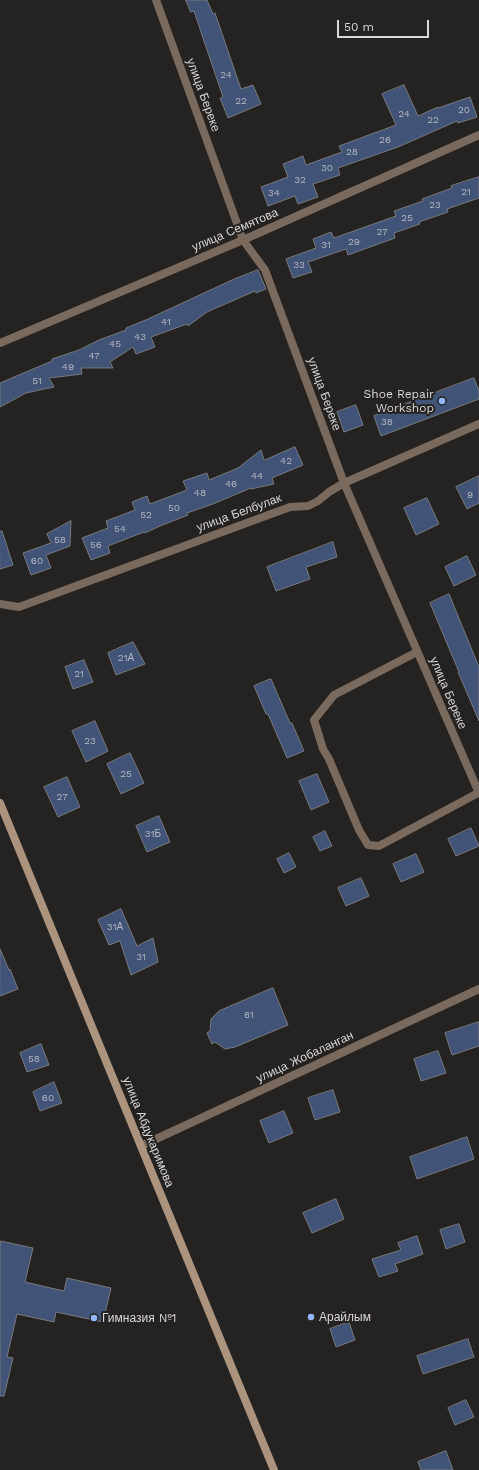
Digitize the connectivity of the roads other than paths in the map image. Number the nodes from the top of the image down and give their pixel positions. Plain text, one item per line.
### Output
1 (156, 0) edge
2 (479, 135) edge
3 (243, 240) junction
4 (0, 343) edge
5 (479, 424) edge
6 (344, 483) junction
7 (0, 604) edge
8 (417, 652) junction
9 (479, 793) edge
10 (0, 803) edge
11 (479, 989) edge
12 (141, 1146) junction
13 (274, 1470) edge

1 - 3 street, улица Береке
2 - 3 street, улица Семятова
3 - 4 street, улица Семятова
3 - 6 street, улица Береке
5 - 6 street, улица Белбулак
6 - 7 street, улица Белбулак
6 - 8 street, улица Береке
8 - 9 street, улица Береке
8 - 9 street
10 - 12 main road, улица Абдукаримова
11 - 12 street, улица Жобаланган
12 - 13 main road, улица Абдукаримова

